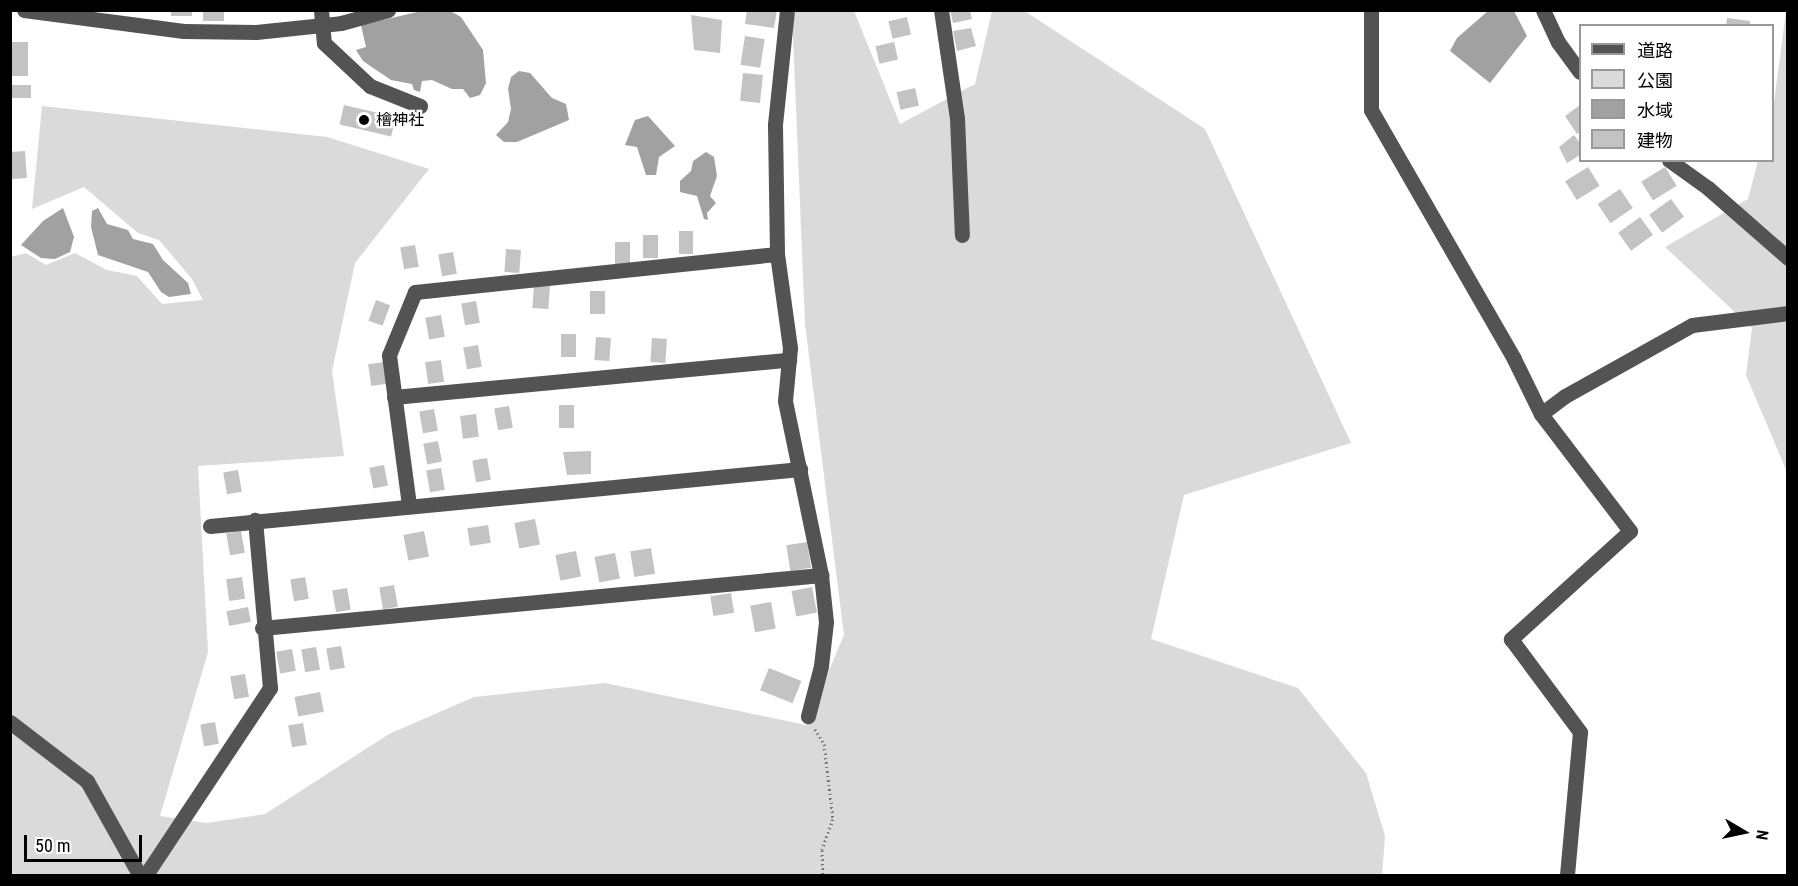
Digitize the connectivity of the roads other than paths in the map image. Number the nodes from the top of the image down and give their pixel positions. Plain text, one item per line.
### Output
1 (24, 10) edge
2 (388, 10) edge
3 (787, 10) edge
4 (941, 10) edge
5 (1371, 10) edge
6 (1543, 10) edge
7 (322, 18) edge
8 (1579, 69) edge
9 (420, 106) dead end
10 (1672, 162) edge
11 (962, 235) dead end
12 (777, 254) junction
13 (1788, 258) edge
14 (1788, 313) edge
15 (789, 360) junction
16 (394, 397) junction
17 (1541, 414) junction
18 (800, 469) junction
19 (409, 505) junction
20 (255, 520) junction
21 (210, 526) dead end
22 (821, 575) junction
23 (262, 628) junction
24 (808, 716) road end
25 (10, 722) edge
26 (140, 876) edge
27 (146, 876) edge
28 (1567, 876) edge

1 - 7 street
2 - 7 street
3 - 12 street
4 - 11 street
5 - 17 street
6 - 8 street
7 - 9 street
10 - 13 street
12 - 15 street
12 - 16 street
14 - 17 street
15 - 16 street
15 - 18 street
16 - 19 street
17 - 28 street
18 - 19 street
18 - 22 street
19 - 20 street
20 - 21 street
20 - 23 street
22 - 23 street
22 - 24 street
23 - 27 street
25 - 26 street

